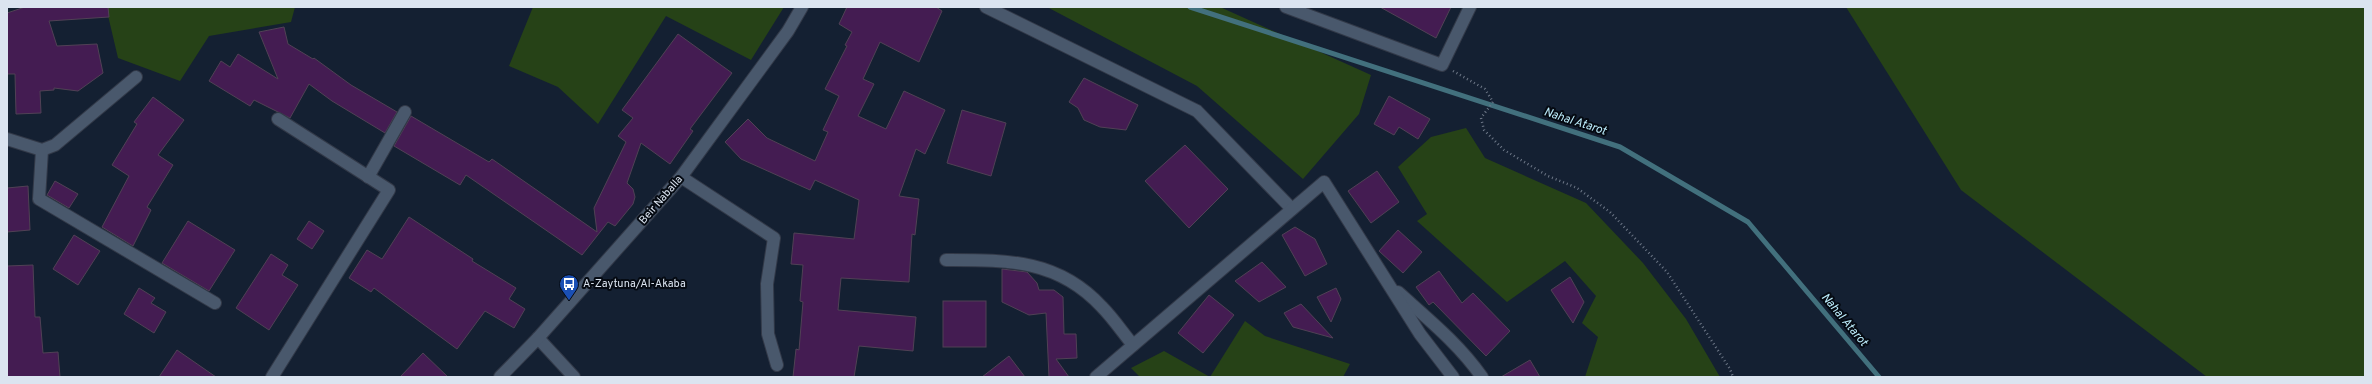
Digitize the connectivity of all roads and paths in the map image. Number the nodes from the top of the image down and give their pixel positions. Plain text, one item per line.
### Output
1 (802, 7) edge
2 (986, 7) edge
3 (1286, 7) edge
4 (1470, 7) edge
5 (1442, 65) junction
6 (136, 77) dead end
7 (405, 112) dead end
8 (278, 119) dead end
9 (7, 139) edge
10 (42, 150) junction
11 (368, 177) junction
12 (681, 177) junction
13 (1292, 209) junction
14 (946, 260) dead end
15 (1386, 282) junction
16 (216, 304) dead end
17 (538, 338) junction
18 (1132, 346) junction
19 (777, 365) dead end
20 (1098, 376) edge
21 (272, 377) edge
22 (500, 377) edge
23 (574, 377) edge
24 (1453, 377) edge
25 (1482, 377) edge
26 (1734, 377) edge

1 - 12 street, Beir Naballa
2 - 13 street
3 - 5 street
4 - 5 street
5 - 26 path
6 - 10 street
7 - 11 street
8 - 11 street
9 - 10 street
10 - 16 street
11 - 21 street
12 - 17 street, Beir Naballa
12 - 19 street
13 - 15 street
13 - 18 street
14 - 18 street
15 - 24 street
15 - 25 street
17 - 22 street, Beir Naballa
17 - 23 street
18 - 20 street

